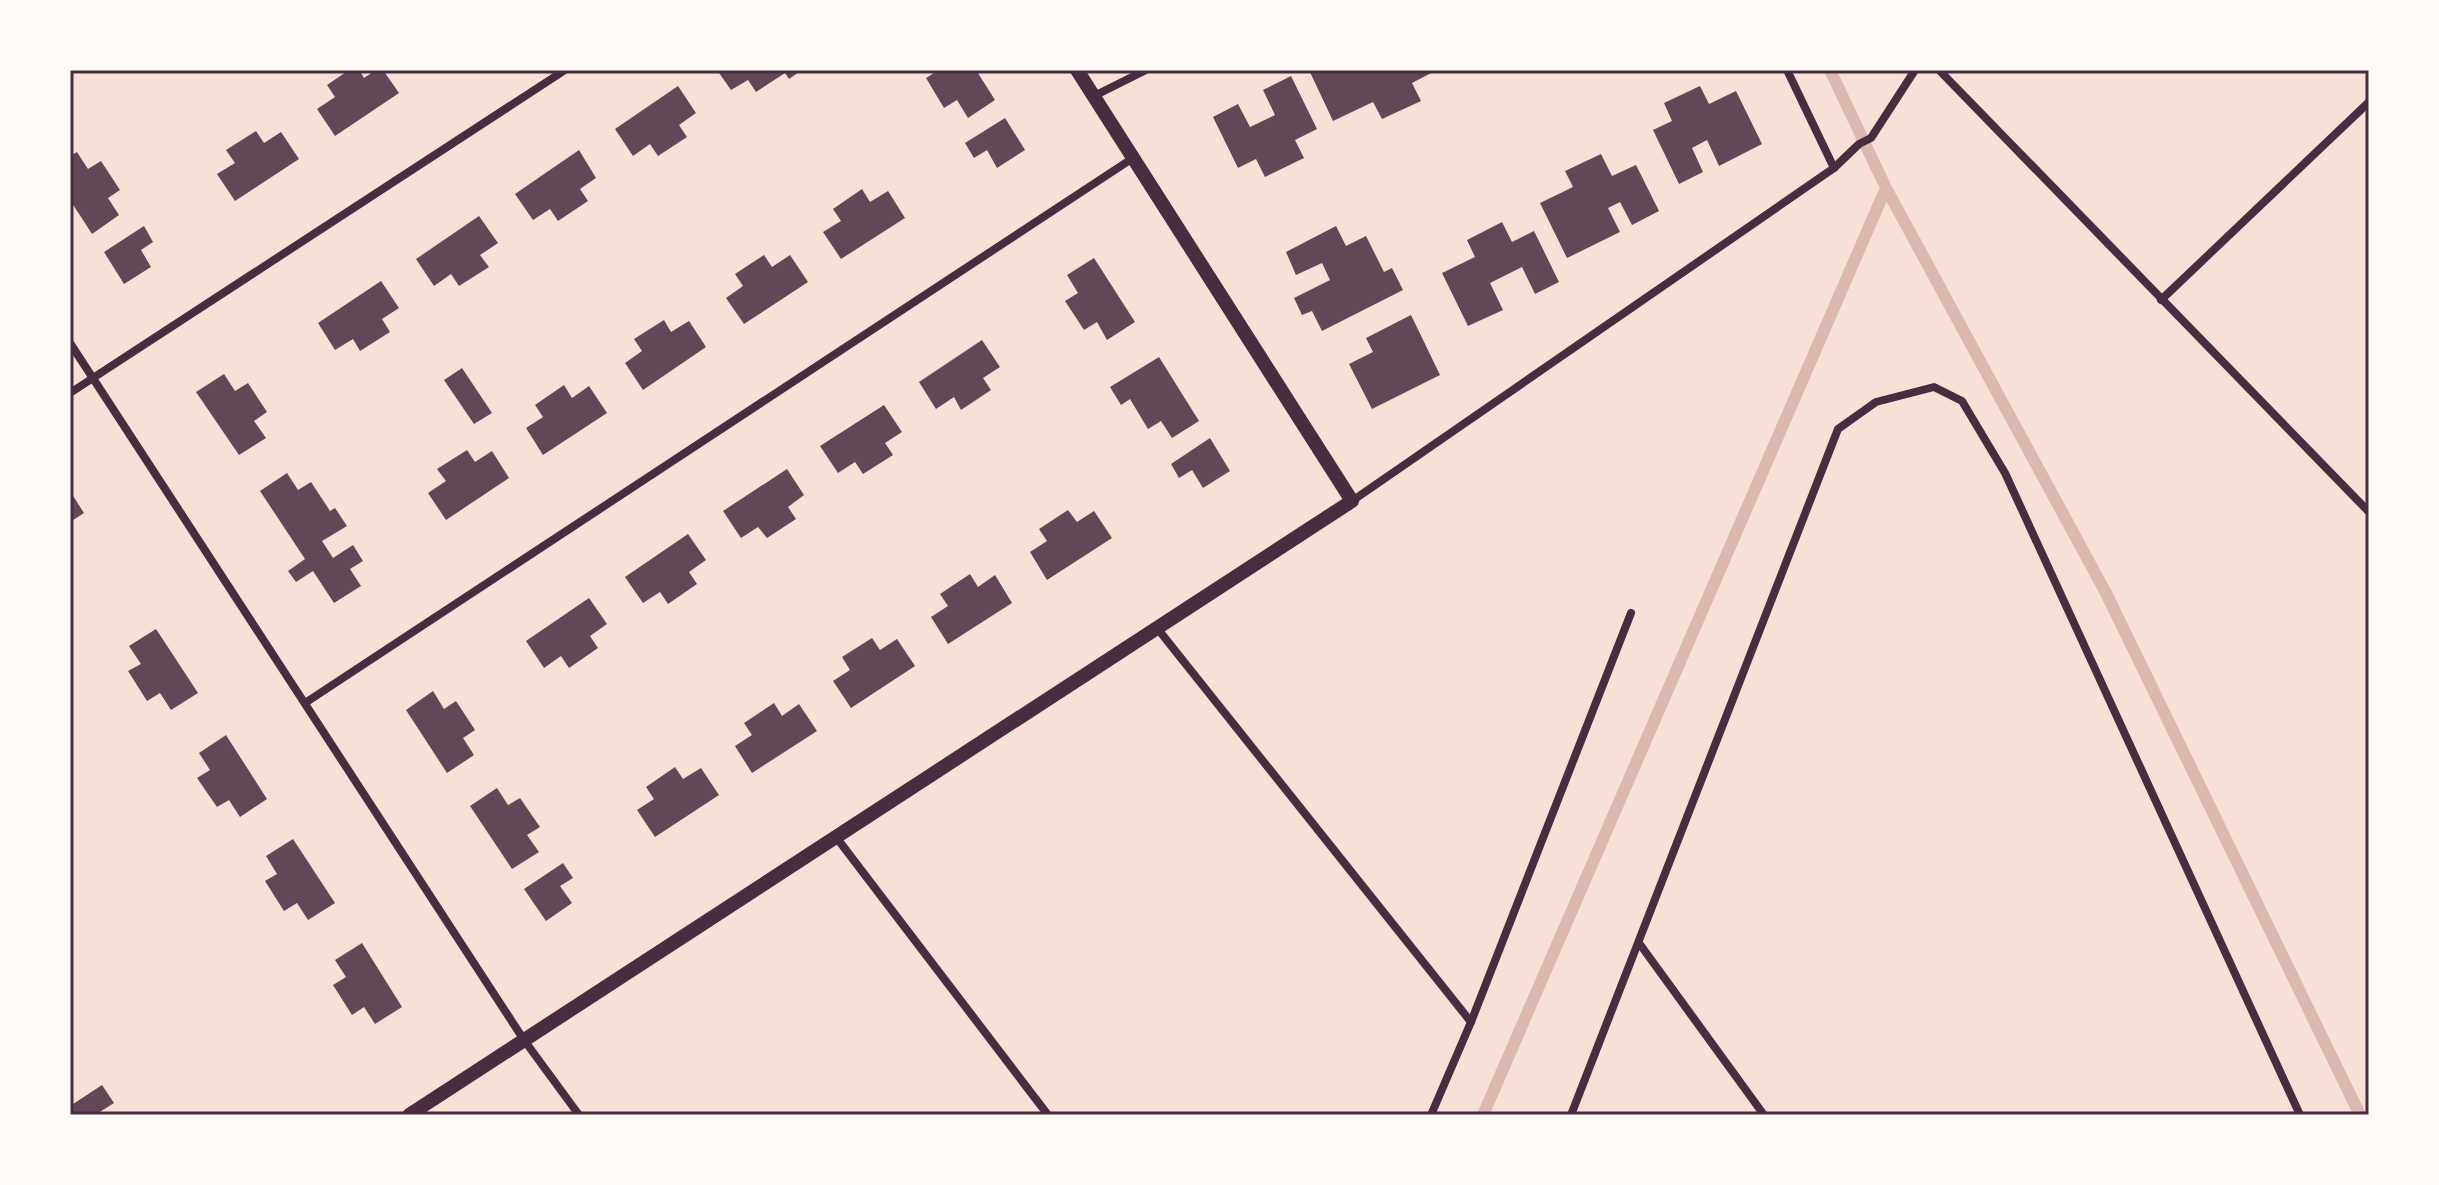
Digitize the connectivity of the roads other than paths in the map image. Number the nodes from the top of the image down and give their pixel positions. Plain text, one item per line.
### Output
1 (565, 70) edge
2 (1077, 70) edge
3 (1146, 70) edge
4 (1787, 70) edge
5 (1915, 70) edge
6 (1939, 70) edge
7 (1094, 96) junction
8 (2369, 102) edge
9 (1133, 158) junction
10 (1834, 168) junction
11 (2161, 300) junction
12 (70, 343) edge
13 (93, 378) junction
14 (70, 393) edge
15 (1352, 501) junction
16 (2369, 512) edge
17 (1631, 613) dead end
18 (1157, 628) junction
19 (305, 703) junction
20 (836, 837) junction
21 (1639, 943) junction
22 (1471, 1022) junction
23 (524, 1040) junction
24 (409, 1115) edge
25 (579, 1115) edge
26 (1048, 1115) edge
27 (1431, 1115) edge
28 (1571, 1115) edge
29 (1764, 1115) edge
30 (2300, 1115) edge

1 - 13 street
2 - 7 street
3 - 7 street
4 - 10 street
5 - 10 street
6 - 11 street
7 - 9 street
8 - 11 street
9 - 15 street
9 - 19 street
10 - 15 street
11 - 16 street
12 - 13 street
13 - 14 street
13 - 19 street
15 - 18 street
17 - 22 street
18 - 20 street
18 - 22 street
19 - 23 street
20 - 23 street
20 - 26 street
21 - 28 street
21 - 29 street
21 - 30 street
22 - 27 street
23 - 24 street
23 - 25 street

